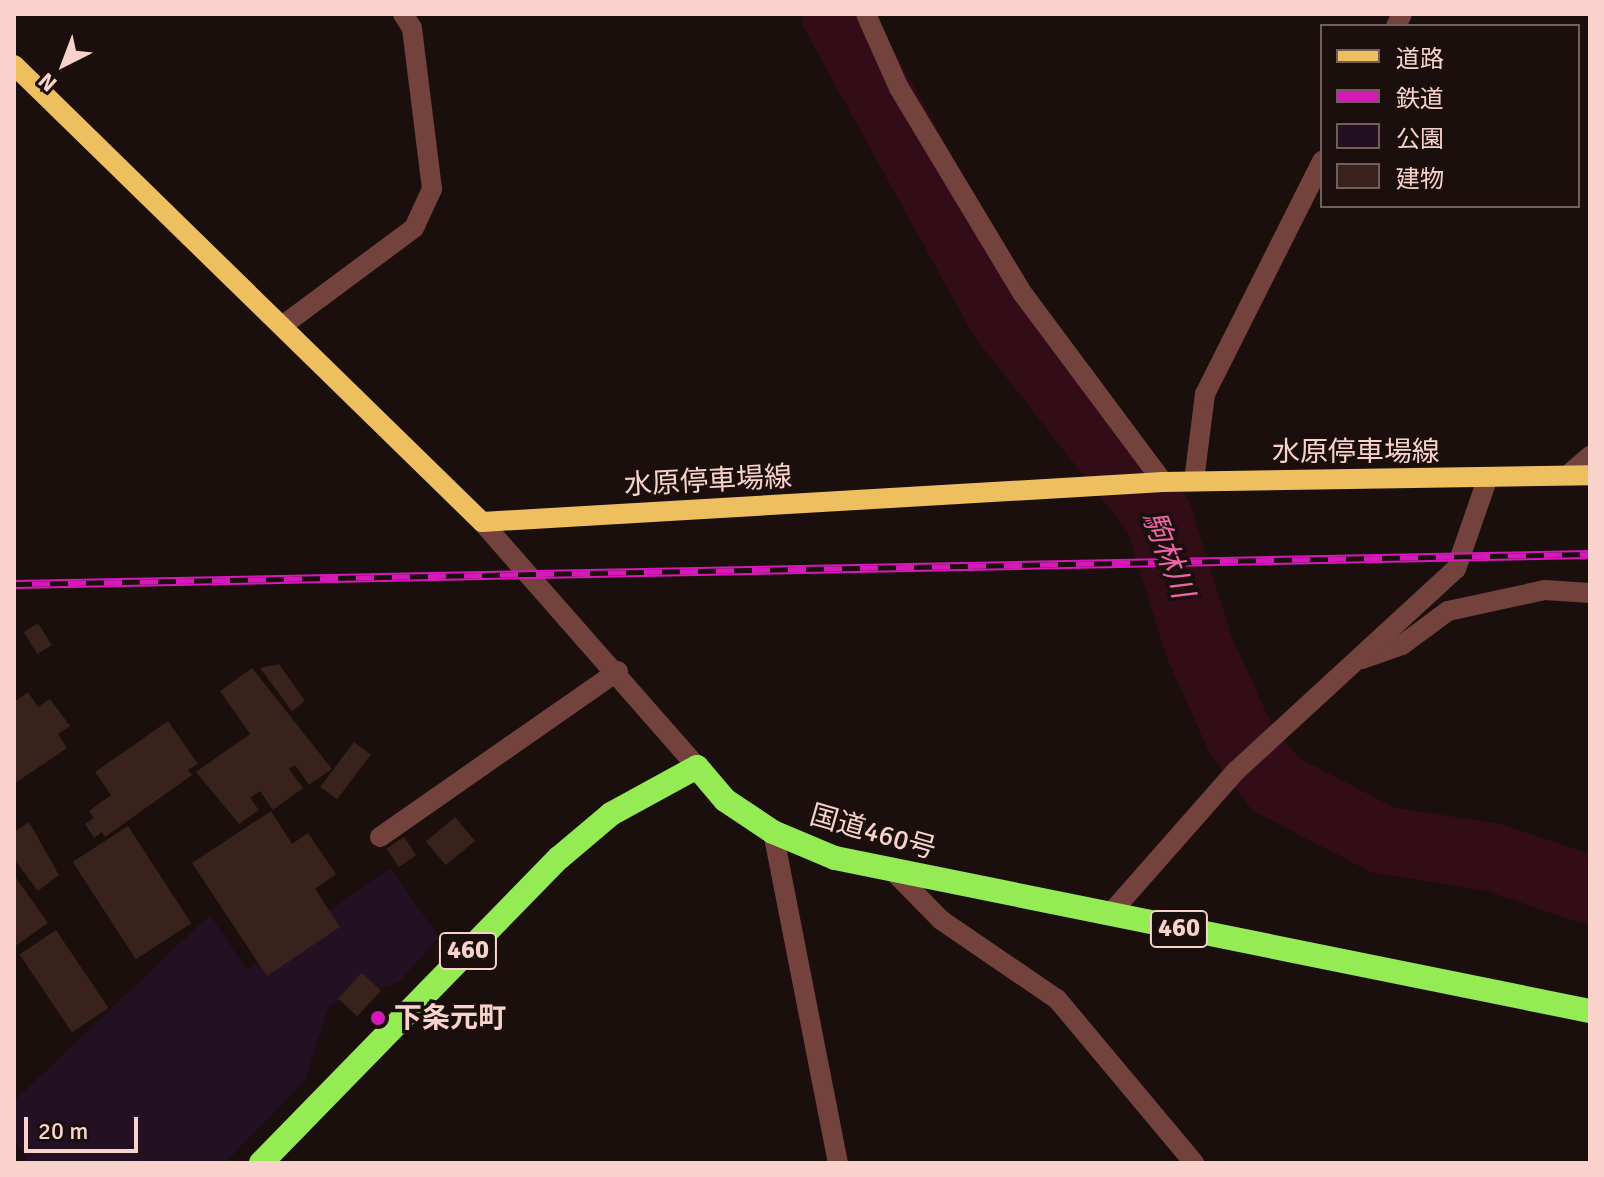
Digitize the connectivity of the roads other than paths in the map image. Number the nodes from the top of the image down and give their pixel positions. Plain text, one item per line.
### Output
1 (403, 14) edge
2 (866, 14) edge
3 (14, 65) edge
4 (1320, 165) edge
5 (282, 326) junction
6 (1590, 456) edge
7 (1568, 475) junction
8 (1590, 475) edge
9 (1487, 480) junction
10 (1194, 481) junction
11 (1163, 482) junction
12 (482, 522) junction
13 (1590, 593) edge
14 (1353, 663) junction
15 (618, 671) junction
16 (697, 767) junction
17 (773, 832) junction
18 (380, 837) dead end
19 (896, 874) junction
20 (1109, 915) junction
21 (1590, 1011) edge
22 (261, 1163) edge
23 (838, 1163) edge
24 (1194, 1163) edge

1 - 5 street
2 - 11 street
3 - 5 main road
4 - 10 street
5 - 12 main road
6 - 7 street
7 - 8 main road, 水原停車場線
7 - 9 main road, 水原停車場線
9 - 10 main road, 水原停車場線
9 - 14 street
10 - 11 main road, 水原停車場線
11 - 12 main road, 水原停車場線
12 - 15 street
13 - 14 street
14 - 20 street
15 - 16 street
15 - 18 street
16 - 17 highway, 国道460号 / 460
16 - 22 highway, 460
17 - 19 highway, 国道460号 / 460
17 - 23 street
19 - 20 highway, 国道460号 / 460
19 - 24 street
20 - 21 highway, 国道460号 / 460

